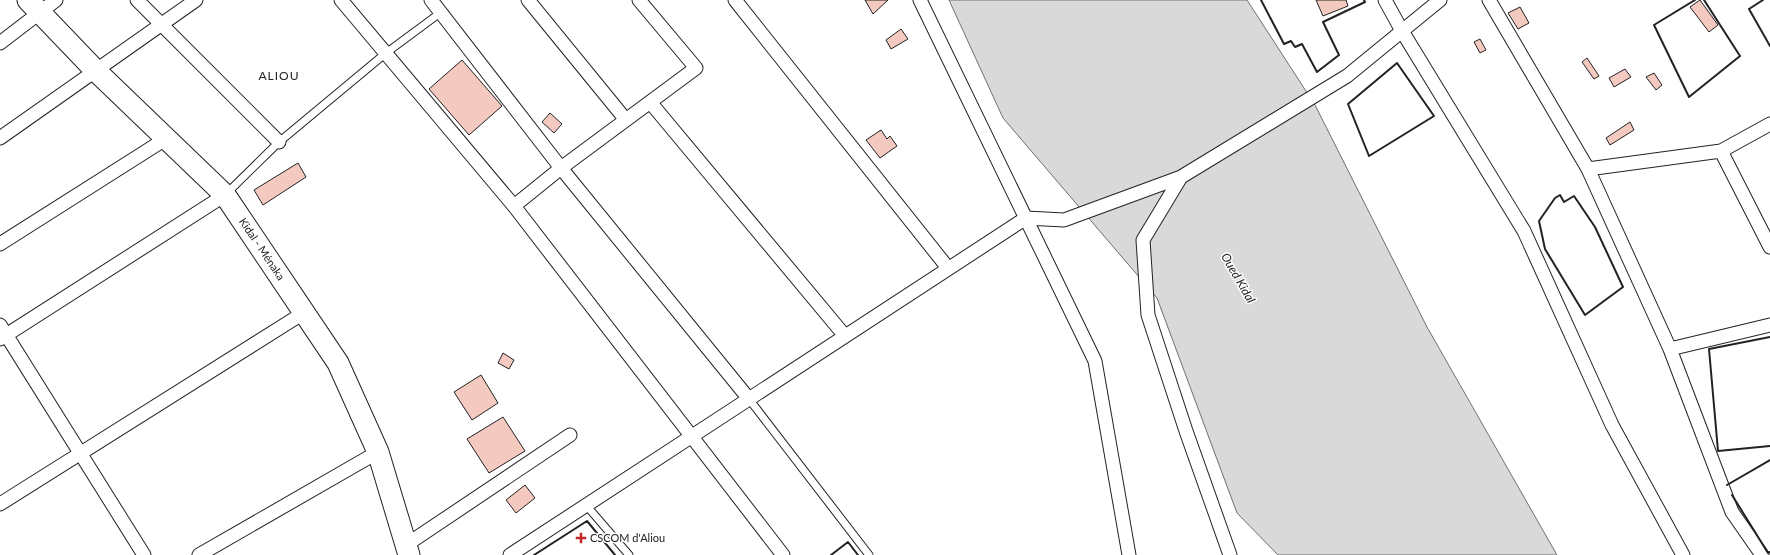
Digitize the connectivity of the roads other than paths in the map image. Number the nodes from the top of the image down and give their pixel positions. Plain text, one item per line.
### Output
1 (56, 0) edge
2 (137, 0) edge
3 (196, 0) edge
4 (341, 0) edge
5 (431, 0) edge
6 (528, 0) edge
7 (639, 0) edge
8 (735, 0) edge
9 (920, 0) edge
10 (1385, 0) edge
11 (1440, 0) edge
12 (1489, 0) edge
13 (34, 6) edge
14 (440, 13) junction
15 (162, 25) junction
16 (1402, 31) junction
17 (0, 43) edge
18 (386, 53) junction
19 (96, 71) junction
20 (650, 102) junction
21 (626, 120) junction
22 (1770, 124) edge
23 (0, 138) edge
24 (167, 138) junction
25 (279, 142) junction
26 (1721, 151) junction
27 (561, 168) junction
28 (1588, 169) junction
29 (1181, 177) junction
30 (225, 195) junction
31 (514, 206) junction
32 (1026, 218) junction
33 (0, 244) edge
34 (1770, 247) edge
35 (948, 268) junction
36 (305, 312) junction
37 (1770, 325) edge
38 (2, 333) edge
39 (845, 336) junction
40 (1670, 350) junction
41 (749, 399) junction
42 (570, 435) dead end
43 (691, 436) junction
44 (378, 452) junction
45 (80, 453) junction
46 (0, 504) edge
47 (586, 505) junction
48 (407, 550) edge
49 (144, 555) edge
50 (199, 555) edge
51 (510, 555) edge
52 (629, 555) edge
53 (783, 555) edge
54 (869, 555) edge
55 (1129, 555) edge
56 (1230, 555) edge
57 (1683, 555) edge
58 (1762, 555) edge

1 - 13 street
2 - 15 street
3 - 15 street
4 - 18 street
5 - 14 street
6 - 21 street
7 - 20 street
8 - 35 street
9 - 32 street
10 - 16 street
11 - 16 street
12 - 28 street
13 - 17 street
13 - 19 main road, Kidal - Ménaka
14 - 18 lane
14 - 27 street
15 - 19 street
15 - 25 street
16 - 29 street
16 - 57 street
18 - 25 lane
18 - 31 street
19 - 23 street
19 - 24 main road, Kidal - Ménaka
20 - 21 street
20 - 39 street
21 - 27 street
22 - 26 street
24 - 30 main road, Kidal - Ménaka
24 - 33 street
25 - 30 lane
26 - 28 street
26 - 34 street
27 - 31 street
27 - 41 street
28 - 40 street
29 - 32 street
29 - 56 street
30 - 36 main road, Kidal - Ménaka
30 - 38 street
31 - 43 street
32 - 35 street
32 - 55 street
35 - 39 street
36 - 44 main road, Kidal - Ménaka
36 - 45 street
37 - 40 street
38 - 45 street
39 - 41 street
40 - 58 street
41 - 43 street
41 - 54 lane
42 - 48 street
43 - 47 street
43 - 53 street
44 - 48 main road, Kidal - Ménaka
44 - 50 street
45 - 46 street
45 - 49 street
47 - 51 street
47 - 52 lane

